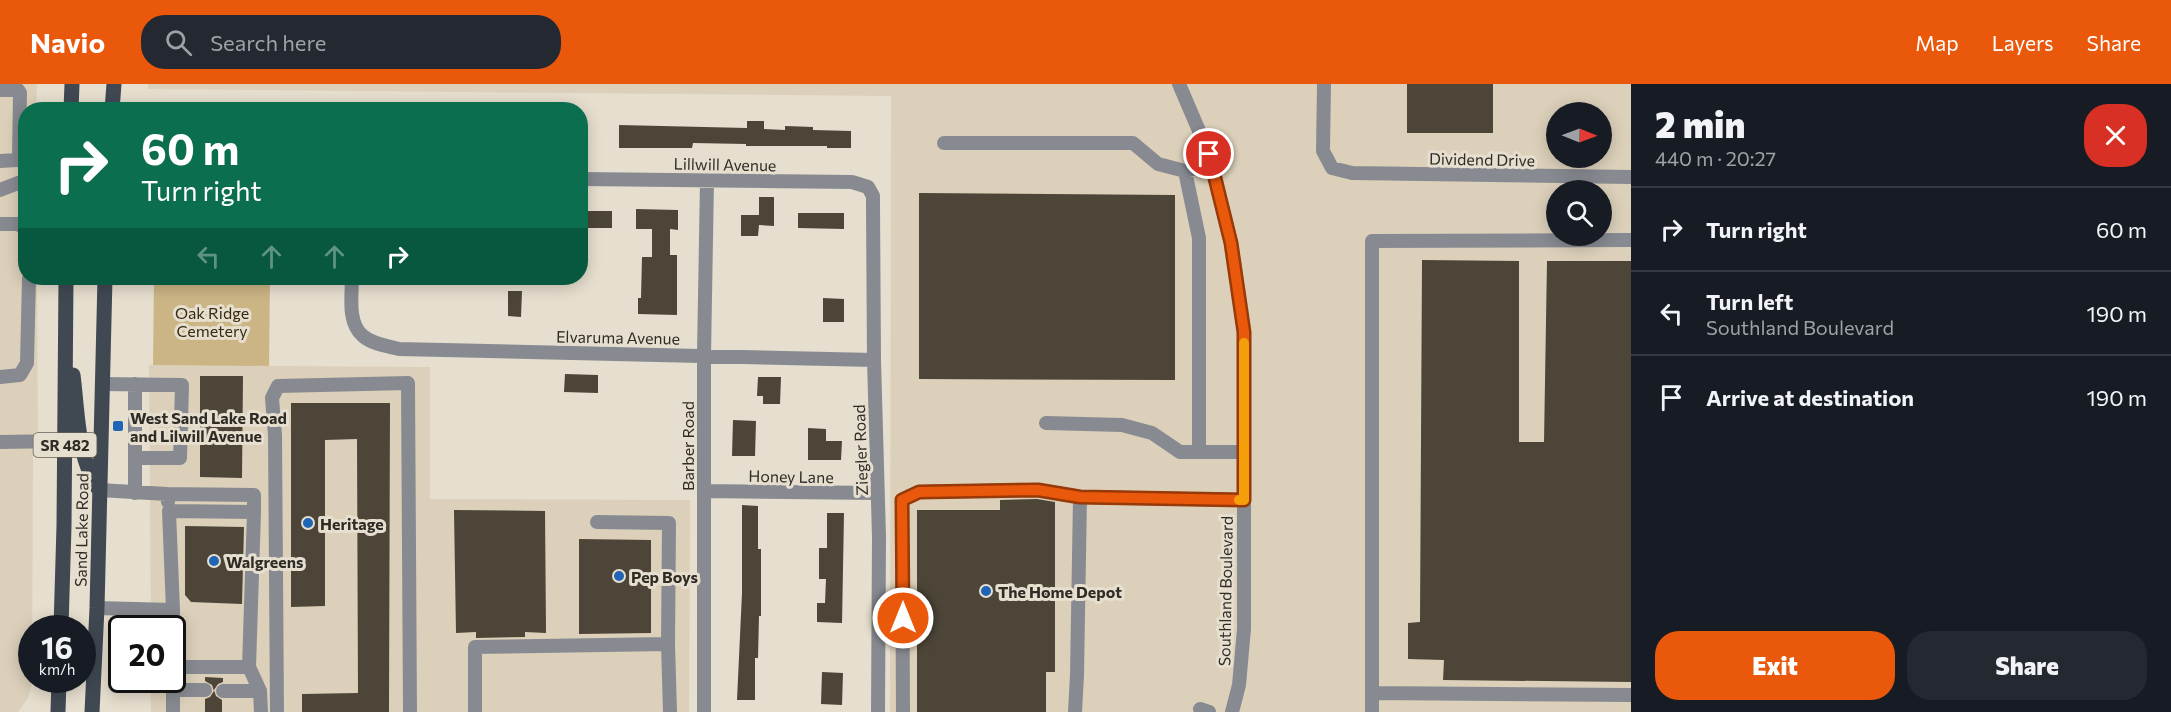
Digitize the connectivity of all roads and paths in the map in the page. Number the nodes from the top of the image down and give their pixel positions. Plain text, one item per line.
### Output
1 (72, 84) edge
2 (114, 84) edge
3 (1179, 84) edge
4 (1324, 84) edge
5 (0, 90) edge
6 (20, 102) edge
7 (71, 102) edge
8 (113, 102) edge
9 (944, 143) dead end
10 (18, 158) edge
11 (0, 161) edge
12 (1211, 164) junction
13 (1185, 171) junction
14 (1631, 177) edge
15 (588, 179) edge
16 (707, 181) junction
17 (18, 183) edge
18 (868, 187) joint
19 (0, 190) edge
20 (0, 224) edge
21 (18, 224) edge
22 (1631, 240) edge
23 (29, 285) edge
24 (66, 285) edge
25 (105, 285) edge
26 (352, 285) edge
27 (66, 313) junction
28 (704, 355) junction
29 (874, 360) junction
30 (0, 377) edge
31 (102, 384) junction
32 (135, 384) junction
33 (1046, 423) dead end
34 (65, 441) junction
35 (0, 442) edge
36 (1199, 452) junction
37 (1244, 452) junction
38 (136, 459) junction
39 (99, 490) junction
40 (704, 491) junction
41 (135, 493) junction
42 (878, 493) junction
43 (167, 494) junction
44 (1080, 497) junction
45 (1244, 500) junction
46 (169, 511) junction
47 (254, 512) junction
48 (597, 522) dead end
49 (97, 608) junction
50 (173, 610) junction
51 (61, 615) edge
52 (173, 615) edge
53 (668, 644) junction
54 (186, 667) edge
55 (249, 667) junction
56 (186, 690) edge
57 (205, 690) dead end
58 (222, 690) dead end
59 (260, 691) junction
60 (59, 693) edge
61 (173, 693) edge
62 (1372, 693) junction
63 (1631, 695) edge
64 (58, 712) edge
65 (92, 712) edge
66 (173, 712) edge
67 (261, 712) edge
68 (278, 712) edge
69 (410, 712) edge
70 (476, 712) edge
71 (670, 712) edge
72 (704, 712) edge
73 (878, 712) edge
74 (903, 712) edge
75 (1075, 712) edge
76 (1232, 712) edge
77 (1372, 712) edge

1 - 7 main road
2 - 8 main road
3 - 12 street, Southland Boulevard
4 - 14 street, Dividend Drive
5 - 6 street
9 - 13 street
10 - 11 street
12 - 13 street
12 - 37 street, Southland Boulevard
13 - 36 street
15 - 16 street, Lillwill Avenue
16 - 18 street, Lillwill Avenue
16 - 28 street, Barber Road
17 - 19 street
18 - 29 street, Ziegler Road
20 - 21 street
22 - 62 street
23 - 30 street
24 - 27 main road, Sand Lake Road / SR 482
25 - 31 main road, Sand Lake Road / SR 482
26 - 28 street, Elvaruma Avenue
27 - 34 main road, Sand Lake Road / SR 482
27 - 39 main road
28 - 29 street, Elvaruma Avenue
28 - 40 street, Barber Road
29 - 42 street, Ziegler Road
31 - 32 street
31 - 39 main road, Sand Lake Road / SR 482
32 - 38 street
32 - 38 street
33 - 36 street
34 - 35 street
34 - 51 main road, Sand Lake Road / SR 482
36 - 37 street
37 - 45 street, Southland Boulevard
38 - 41 street
39 - 41 street
39 - 49 main road, Sand Lake Road / SR 482
40 - 42 street, Honey Lane
40 - 72 street, Barber Road
41 - 43 street
42 - 73 street, Ziegler Road
43 - 46 street
43 - 47 street
44 - 45 street
44 - 74 street
44 - 75 street
45 - 76 street, Southland Boulevard
46 - 47 street
46 - 50 street
47 - 55 street
48 - 53 street
49 - 50 street
49 - 65 main road, Sand Lake Road / SR 482
50 - 52 street
53 - 70 street
53 - 71 street
54 - 55 street
55 - 59 street
56 - 57 street
58 - 59 street
59 - 67 street
60 - 64 main road
61 - 66 street
62 - 63 street
62 - 77 street
68 - 69 street

